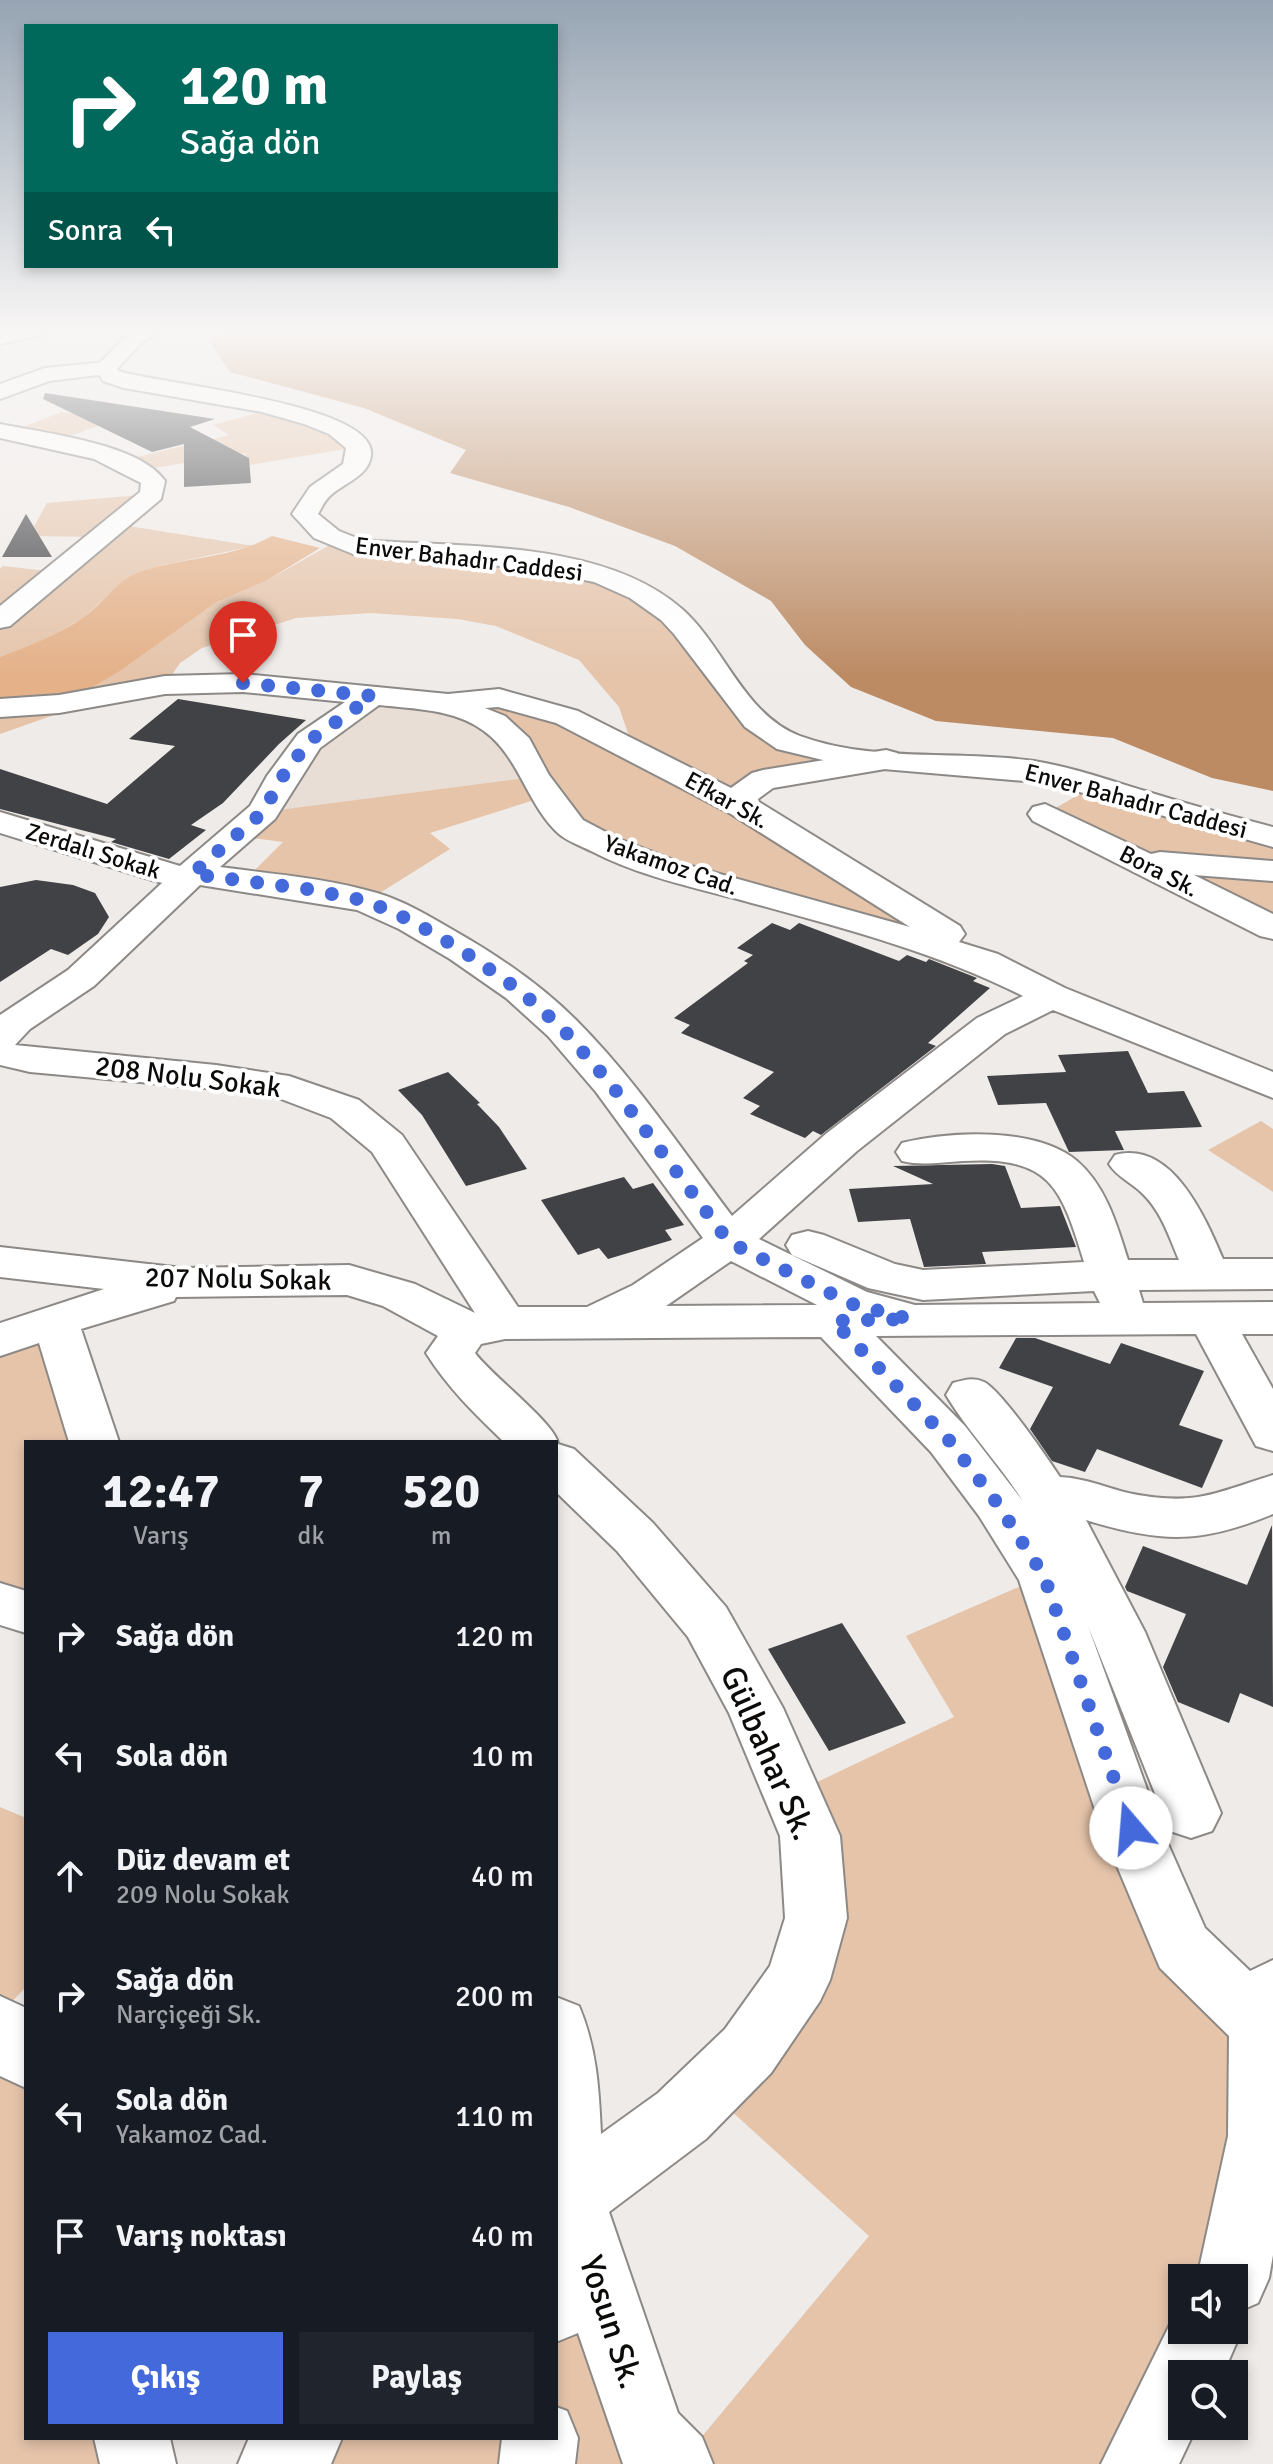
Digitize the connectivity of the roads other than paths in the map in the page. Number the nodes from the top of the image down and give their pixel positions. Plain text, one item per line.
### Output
1 (56, 445) edge
2 (356, 445) edge
3 (0, 620) edge
4 (114, 694) junction
5 (373, 696) junction
6 (446, 703) junction
7 (0, 708) edge
8 (0, 734) edge
9 (886, 760) junction
10 (743, 807) junction
11 (1045, 814) dead end
12 (0, 822) edge
13 (1273, 837) edge
14 (1138, 860) junction
15 (1273, 871) edge
16 (189, 877) junction
17 (1273, 928) edge
18 (985, 962) junction
19 (1052, 996) junction
20 (0, 1038) edge
21 (0, 1053) edge
22 (1273, 1086) edge
23 (917, 1152) dead end
24 (1130, 1164) dead end
25 (729, 1242) junction
26 (808, 1245) dead end
27 (0, 1262) edge
28 (1273, 1274) edge
29 (1111, 1275) junction
30 (183, 1283) junction
31 (1208, 1296) junction
32 (1273, 1318) edge
33 (910, 1319) junction
34 (1127, 1319) junction
35 (55, 1320) junction
36 (592, 1322) junction
37 (485, 1327) junction
38 (847, 1335) junction
39 (0, 1340) edge
40 (1254, 1365) edge
41 (970, 1395) dead end
42 (1273, 1433) edge
43 (93, 1440) edge
44 (533, 1440) edge
45 (558, 1464) edge
46 (1273, 1494) edge
47 (1046, 1497) junction
48 (0, 1604) edge
49 (24, 1611) edge
50 (1191, 1813) dead end
51 (1269, 2015) edge
52 (0, 2026) edge
53 (558, 2036) edge
54 (24, 2055) edge
55 (563, 2203) edge
56 (1236, 2264) edge
57 (558, 2277) edge
58 (1168, 2406) edge
59 (132, 2440) edge
60 (302, 2440) edge
61 (540, 2440) edge
62 (138, 2464) edge
63 (276, 2464) edge
64 (537, 2464) edge
65 (675, 2464) edge
66 (1139, 2464) edge

1 - 3 street
2 - 9 street, Enver Bahadır Caddesi
4 - 5 street, Yakamoz Cad.
4 - 7 street, Yakamoz Cad.
4 - 8 street
5 - 6 street, Yakamoz Cad.
5 - 16 street
6 - 10 street, Efkar Sk.
6 - 18 street, Yakamoz Cad.
9 - 10 street
9 - 13 street, Enver Bahadır Caddesi
10 - 18 street, Efkar Sk.
11 - 14 street, Bora Sk.
12 - 16 street, Zerdalı Sokak
14 - 15 street
14 - 17 street, Bora Sk.
16 - 20 street
16 - 25 street, Zerdalı Sokak
18 - 19 street, Yakamoz Cad.
19 - 22 street, Yakamoz Cad.
19 - 25 street
21 - 37 street, 208 Nolu Sokak
23 - 29 street
24 - 31 street
25 - 33 street
25 - 36 street
26 - 29 street
27 - 30 street, 207 Nolu Sokak
28 - 31 street
29 - 31 street
29 - 34 street
30 - 35 street
30 - 37 street, 207 Nolu Sokak
31 - 32 street
31 - 34 street
31 - 40 street
33 - 34 street
33 - 38 street
35 - 39 street
35 - 43 street
36 - 37 street
36 - 38 street
37 - 44 street
38 - 51 street
40 - 42 street
41 - 47 street
45 - 55 street, Gülbahar Sk.
46 - 47 street
47 - 50 street
48 - 49 street
51 - 56 street
52 - 54 street
53 - 55 street, Yosun Sk.
55 - 57 street
55 - 65 street, Yosun Sk.
58 - 66 street
59 - 62 street
60 - 63 street
61 - 64 street

